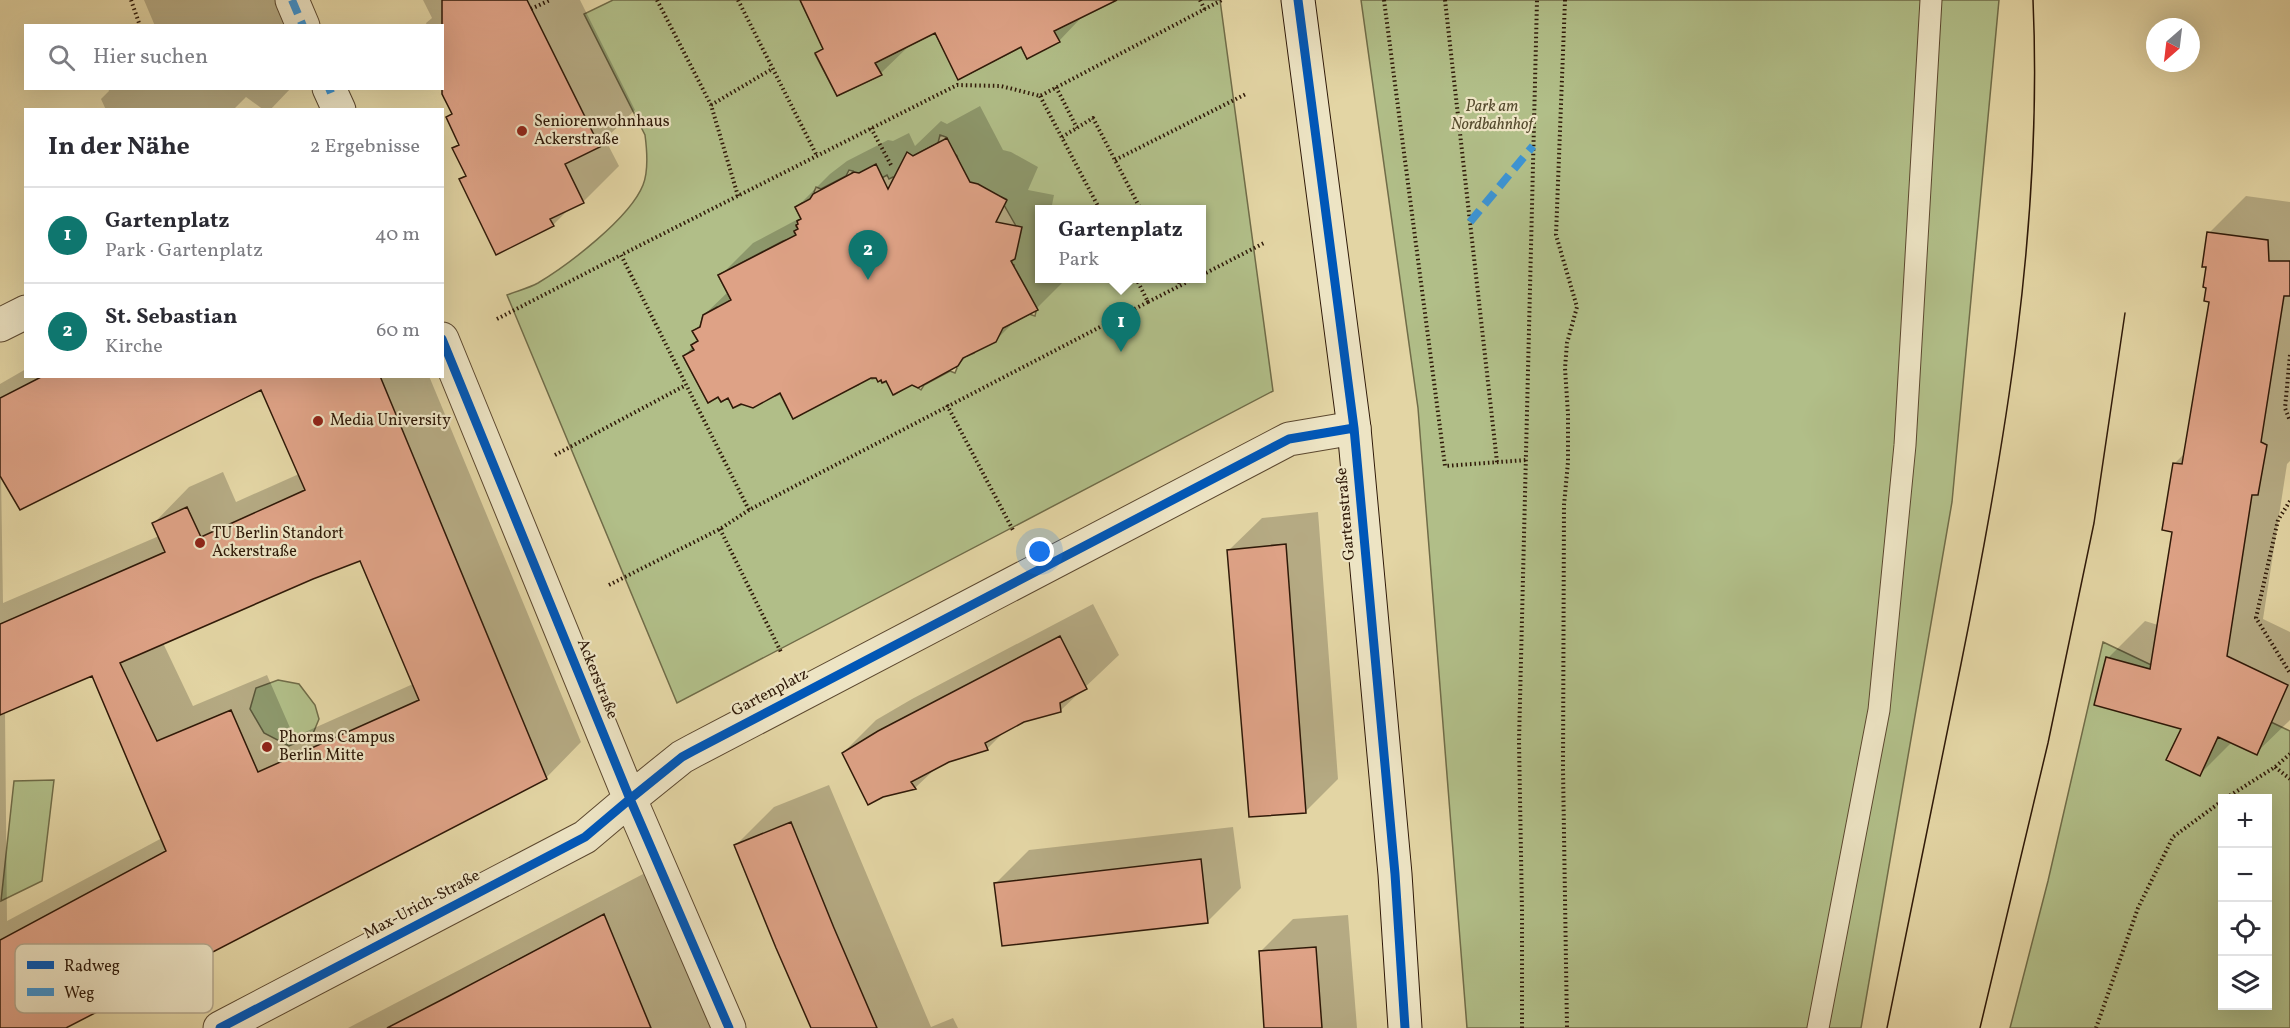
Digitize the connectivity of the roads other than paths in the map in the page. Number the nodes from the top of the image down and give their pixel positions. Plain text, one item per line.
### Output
1 (292, 0) edge
2 (1299, 0) edge
3 (1931, 0) edge
4 (302, 24) edge
5 (330, 90) edge
6 (338, 108) edge
7 (24, 313) edge
8 (0, 325) edge
9 (444, 344) edge
10 (1354, 428) junction
11 (630, 799) junction
12 (220, 1028) edge
13 (729, 1028) edge
14 (1406, 1028) edge
15 (1818, 1028) edge

1 - 4 street
2 - 10 street, Gartenstraße
3 - 15 lane
5 - 6 street
7 - 8 street
9 - 11 street, Ackerstraße
10 - 11 street, Gartenplatz
10 - 14 street, Gartenstraße
11 - 12 street, Max-Urich-Straße
11 - 13 street, Ackerstraße

